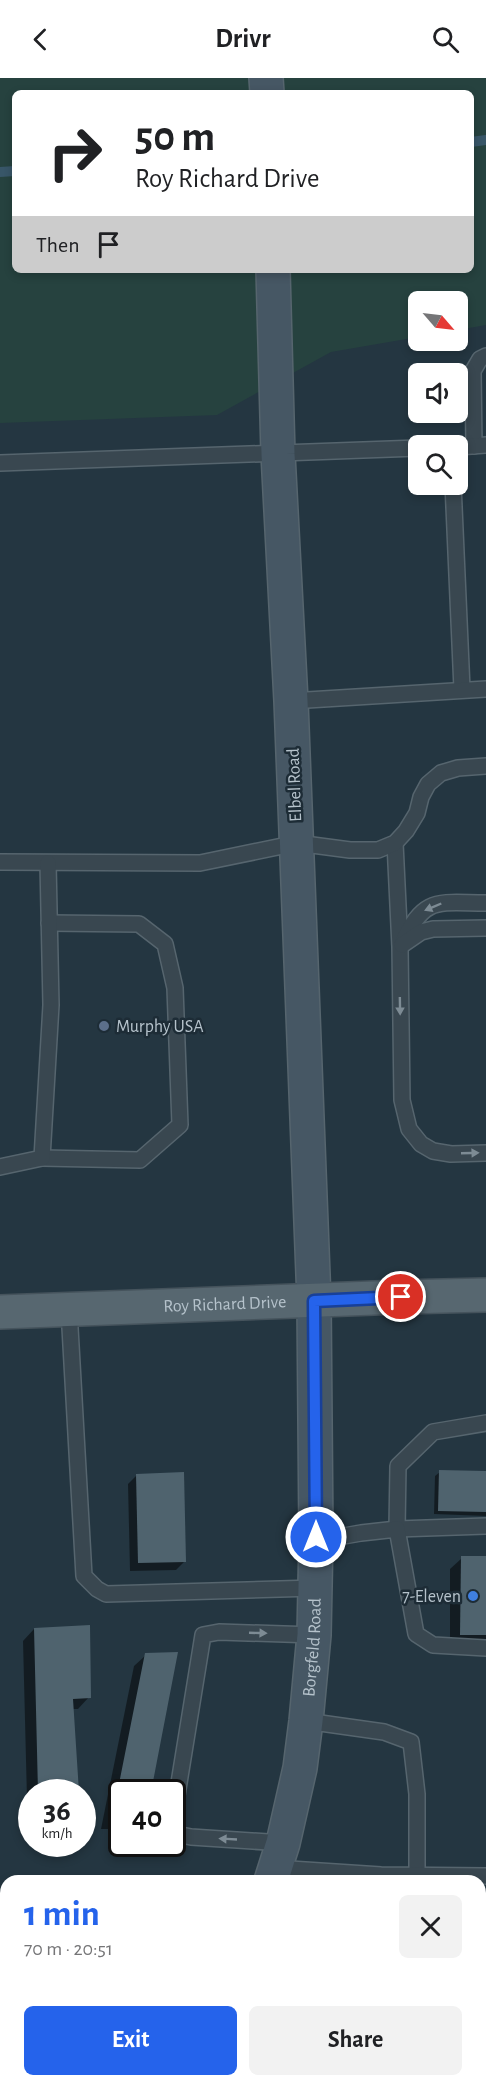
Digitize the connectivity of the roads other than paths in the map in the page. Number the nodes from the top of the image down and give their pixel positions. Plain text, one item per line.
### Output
1 (273, 273) edge
2 (486, 356) edge
3 (480, 446) edge
4 (408, 448) edge
5 (278, 454) junction
6 (0, 463) edge
7 (453, 495) edge
8 (486, 688) edge
9 (462, 689) junction
10 (291, 701) junction
11 (486, 766) edge
12 (297, 843) junction
13 (395, 843) junction
14 (0, 862) edge
15 (48, 863) junction
16 (486, 903) edge
17 (49, 923) junction
18 (486, 928) edge
19 (400, 947) junction
20 (486, 1153) edge
21 (42, 1158) junction
22 (0, 1167) edge
23 (486, 1295) edge
24 (314, 1301) junction
25 (69, 1310) junction
26 (0, 1312) edge
27 (486, 1423) edge
28 (486, 1526) edge
29 (397, 1529) junction
30 (315, 1541) junction
31 (315, 1588) junction
32 (314, 1635) junction
33 (486, 1648) edge
34 (306, 1721) junction
35 (180, 1779) edge
36 (186, 1837) edge
37 (277, 1864) edge
38 (405, 1875) edge
39 (417, 1875) edge

1 - 5 street, Elbel Road
2 - 3 lane
4 - 5 lane
5 - 6 lane
5 - 10 street, Elbel Road
7 - 9 lane
8 - 9 lane
9 - 10 lane
10 - 12 street, Elbel Road
11 - 13 lane
12 - 13 lane
12 - 15 lane
12 - 24 street, Elbel Road
13 - 19 lane
14 - 15 lane
15 - 17 lane
16 -> 19 lane
17 - 21 lane
17 - 21 lane
18 - 19 lane
19 -> 20 lane
21 - 22 lane
23 - 24 main road, Roy Richard Drive
24 - 25 main road, Roy Richard Drive
24 - 30 street, Borgfeld Road
25 - 26 main road, Roy Richard Drive
25 - 31 lane
27 - 29 lane
28 - 29 lane
29 - 30 lane
29 - 33 lane
30 - 31 street, Borgfeld Road
31 - 32 street, Borgfeld Road
32 - 34 street, Borgfeld Road
35 -> 32 lane
34 - 37 street, Borgfeld Road
34 - 39 lane
37 -> 36 lane
37 - 38 lane

